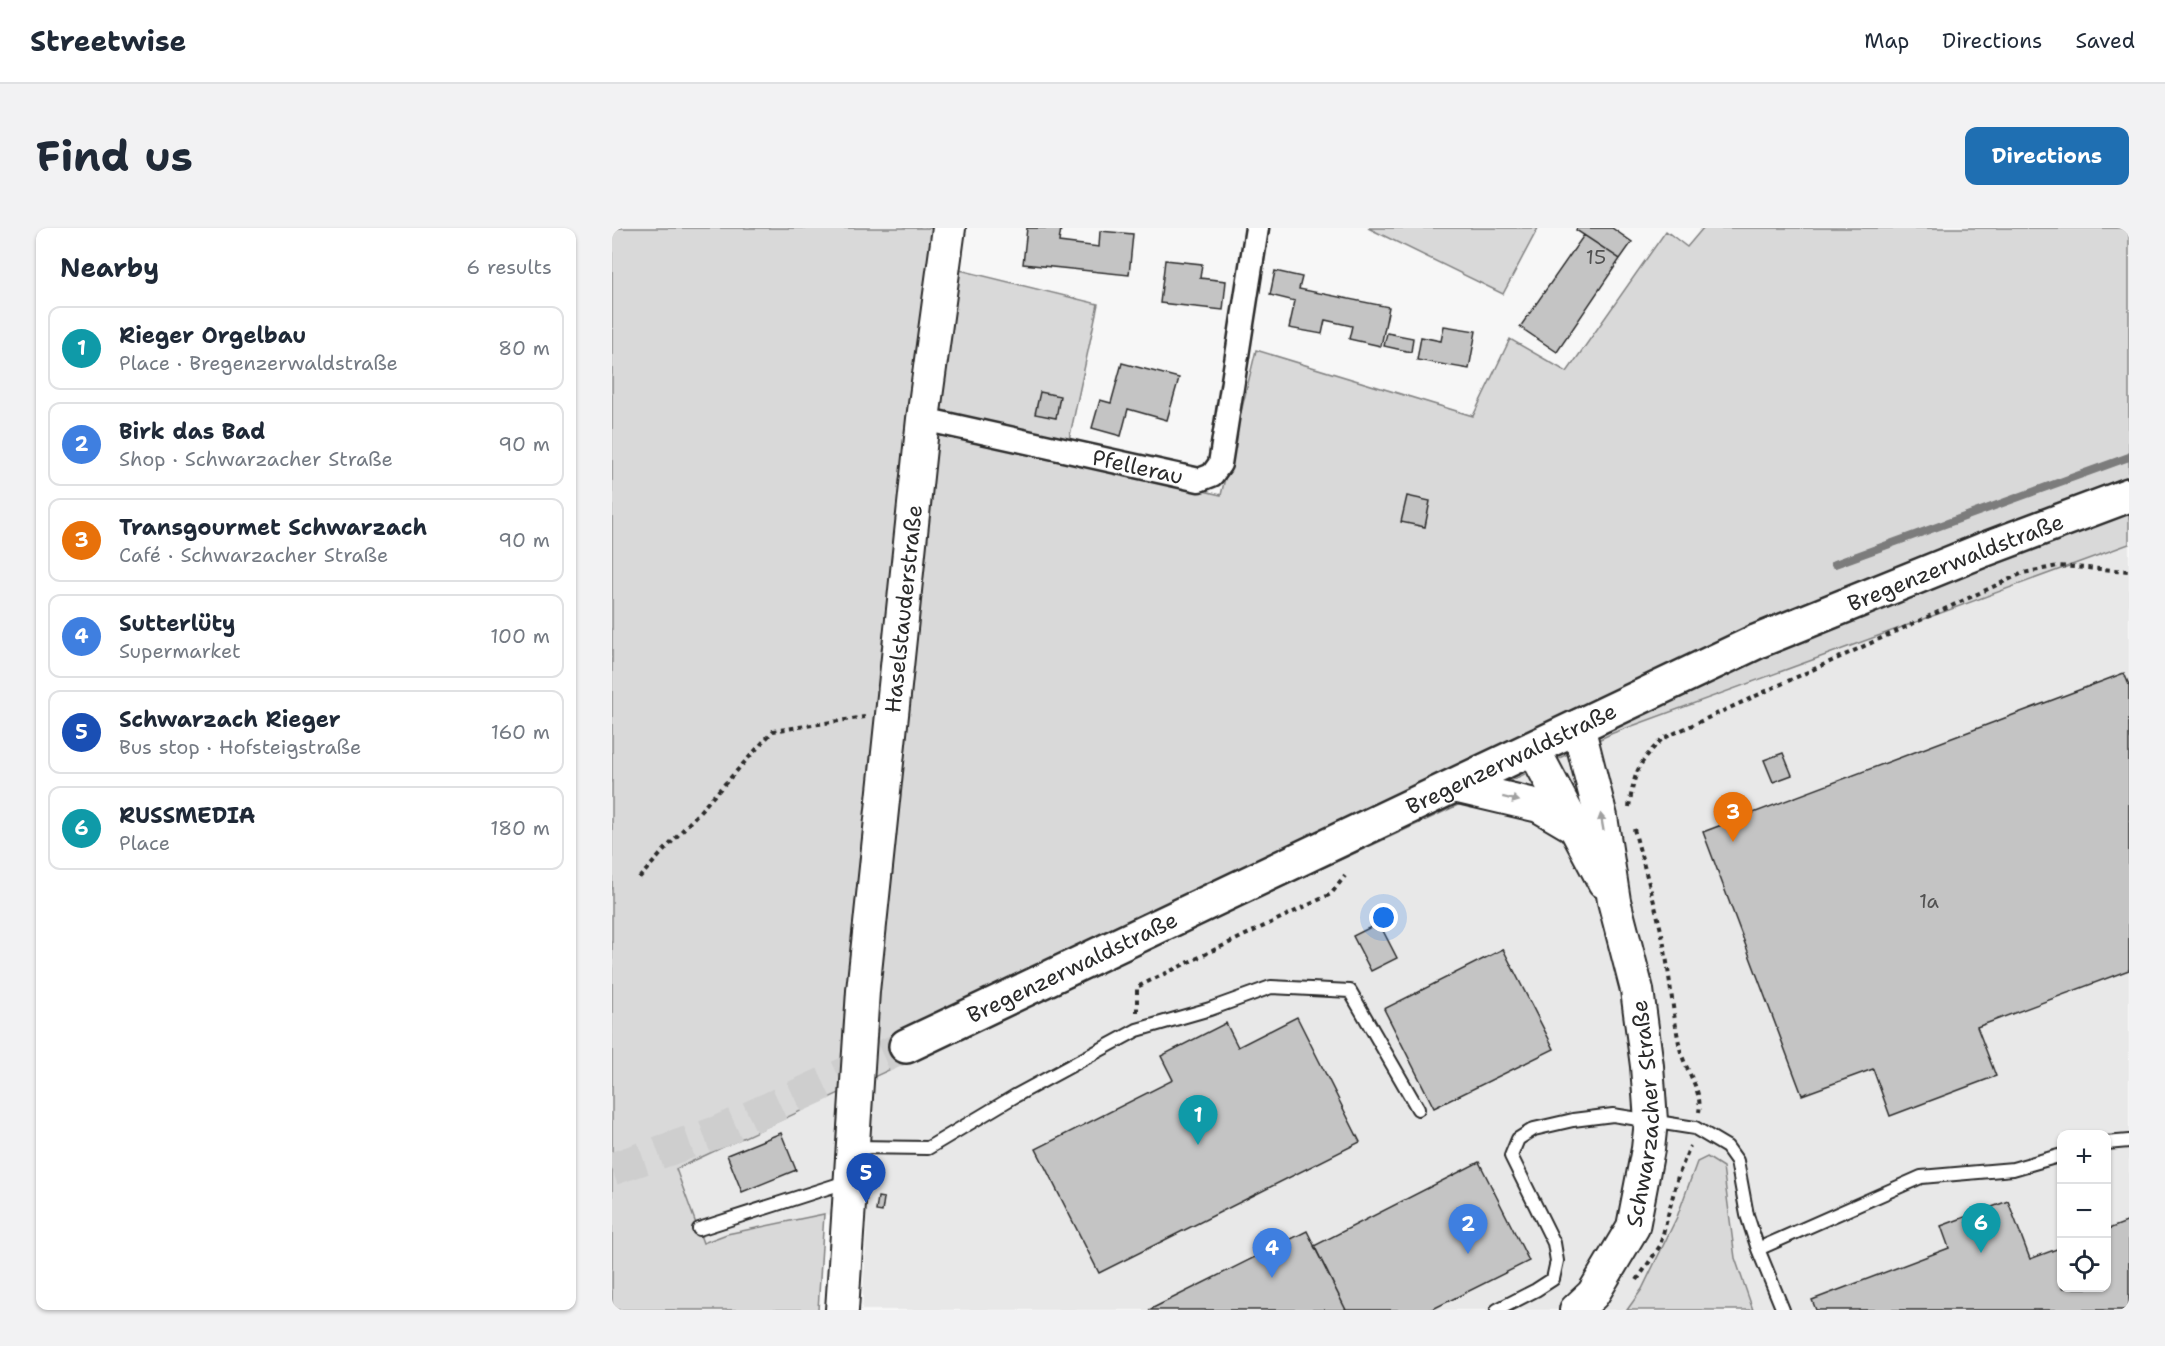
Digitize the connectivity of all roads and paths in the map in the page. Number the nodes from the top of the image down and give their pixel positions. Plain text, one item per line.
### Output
1 (949, 228) edge
2 (1257, 228) edge
3 (923, 418) junction
4 (2129, 495) edge
5 (2129, 571) edge
6 (892, 713) junction
7 (1578, 726) junction
8 (1533, 748) junction
9 (1454, 786) junction
10 (1629, 809) dead end
11 (1632, 820) dead end
12 (1574, 826) junction
13 (1345, 876) dead end
14 (639, 878) dead end
15 (1614, 901) junction
16 (1137, 1030) junction
17 (906, 1046) tunnel mouth
18 (1418, 1109) dead end
19 (1651, 1121) junction
20 (1695, 1128) junction
21 (2129, 1142) edge
22 (2111, 1143) edge
23 (853, 1147) junction
24 (2057, 1156) edge
25 (850, 1180) junction
26 (699, 1229) dead end
27 (1758, 1249) junction
28 (1635, 1283) dead end
29 (842, 1310) edge
30 (1497, 1310) edge
31 (1576, 1310) edge
32 (1784, 1310) edge

1 - 3 main road, Haselstauderstraße
2 - 3 street, Pfellerau
3 - 6 main road, Haselstauderstraße
4 - 7 main road, Bregenzerwaldstraße
5 - 10 path
6 - 14 path
6 - 23 main road, Haselstauderstraße
7 - 8 main road, Bregenzerwaldstraße
15 -> 7 main road, Schwarzacher Straße
8 - 9 main road, Bregenzerwaldstraße
8 - 12 main road, Schwarzacher Straße
9 -> 12 main road
9 - 17 main road, Bregenzerwaldstraße
11 - 20 path
12 - 15 main road, Schwarzacher Straße
13 - 16 path
15 - 19 main road, Schwarzacher Straße
16 - 18 lane
16 - 23 lane
19 - 20 lane
19 - 30 lane
19 - 31 main road, Schwarzacher Straße
20 - 27 lane
20 - 28 path
21 - 22 lane
23 - 25 main road, Haselstauderstraße
24 - 27 lane
25 - 26 lane
25 - 29 main road, Haselstauderstraße
27 - 32 lane

